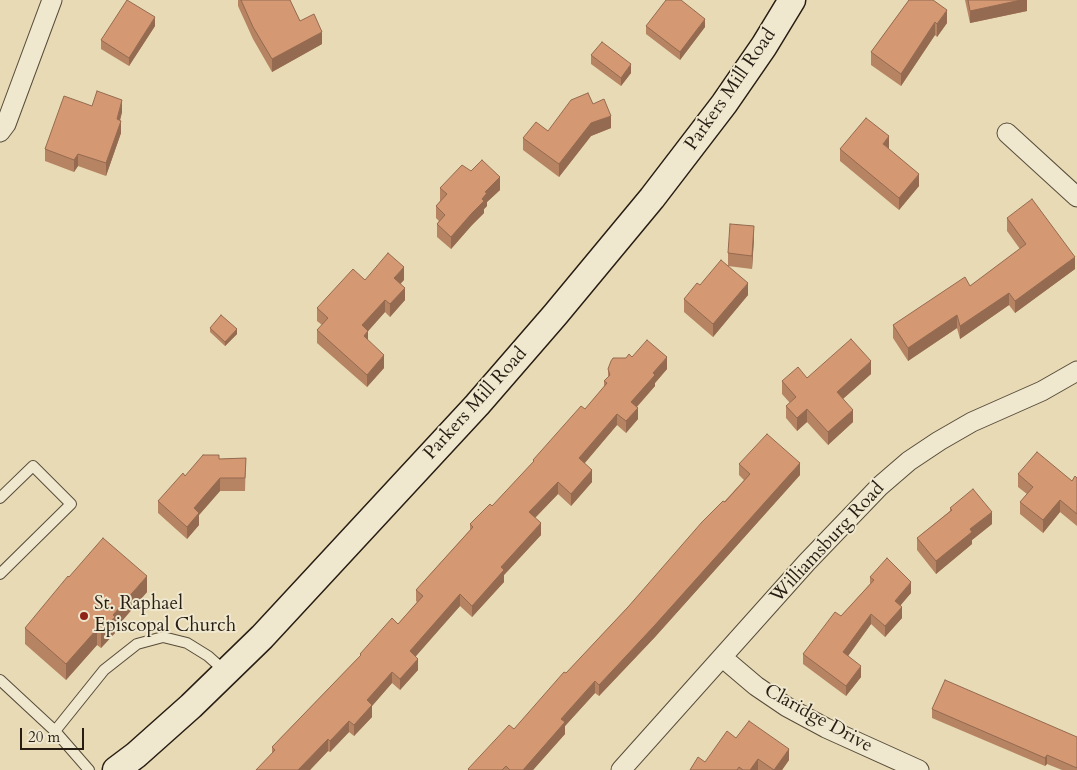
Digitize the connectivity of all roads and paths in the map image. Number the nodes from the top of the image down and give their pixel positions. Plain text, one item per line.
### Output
1 (52, 0) edge
2 (792, 0) edge
3 (0, 132) edge
4 (1007, 133) dead end
5 (1077, 197) edge
6 (1076, 373) edge
7 (0, 498) edge
8 (0, 574) edge
9 (723, 658) junction
10 (226, 672) junction
11 (0, 680) edge
12 (55, 731) junction
13 (89, 770) edge
14 (116, 770) edge
15 (621, 770) edge
16 (919, 770) edge

1 - 3 street
2 - 10 main road, Parkers Mill Road
4 - 5 street
6 - 9 street, Williamsburg Road
7 - 8 lane
9 - 15 street, Williamsburg Road
9 - 16 street, Claridge Drive
10 - 12 lane
10 - 14 main road, Parkers Mill Road
11 - 12 lane
12 - 13 lane

